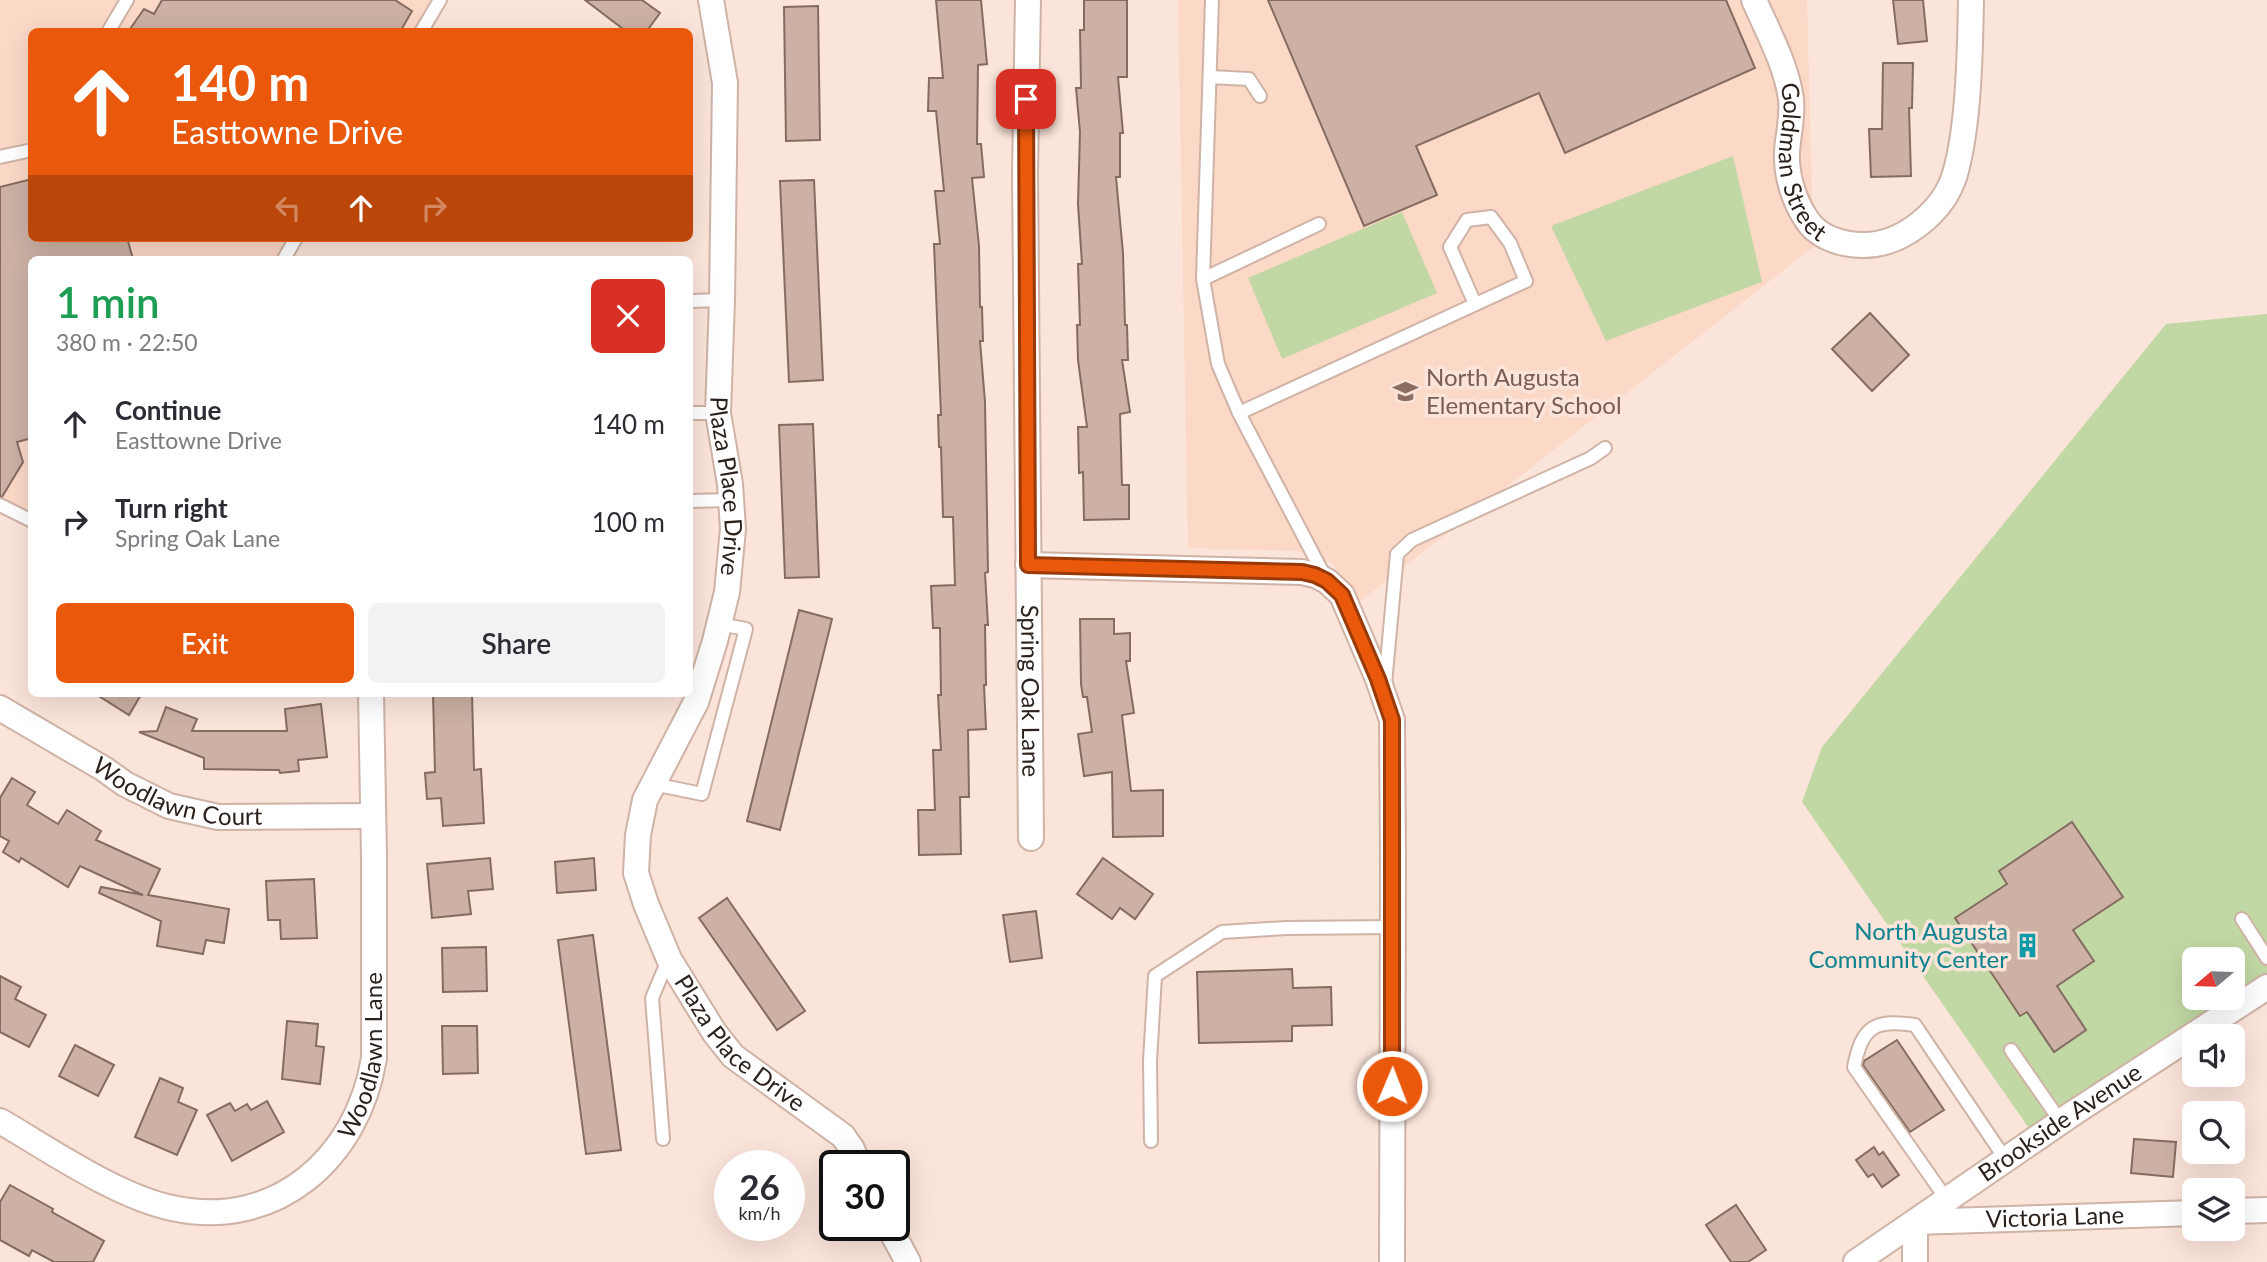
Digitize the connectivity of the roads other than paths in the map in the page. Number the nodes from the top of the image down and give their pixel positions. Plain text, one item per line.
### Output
1 (127, 0) edge
2 (440, 0) edge
3 (711, 0) edge
4 (1028, 0) edge
5 (1212, 0) edge
6 (1754, 0) edge
7 (1971, 0) edge
8 (110, 28) edge
9 (423, 28) edge
10 (1210, 76) junction
11 (1260, 96) dead end
12 (28, 151) edge
13 (0, 157) edge
14 (1319, 224) dead end
15 (1203, 278) junction
16 (722, 300) junction
17 (693, 301) edge
18 (1475, 304) junction
19 (693, 412) edge
20 (718, 413) junction
21 (1239, 413) junction
22 (1605, 447) dead end
23 (731, 500) junction
24 (693, 501) edge
25 (0, 505) edge
26 (28, 519) edge
27 (1028, 565) junction
28 (1327, 581) junction
29 (719, 624) junction
30 (697, 675) edge
31 (371, 697) edge
32 (1384, 698) junction
33 (0, 708) edge
34 (653, 784) junction
35 (373, 816) junction
36 (1031, 838) dead end
37 (2242, 919) dead end
38 (1393, 927) junction
39 (2267, 958) edge
40 (668, 959) junction
41 (2267, 987) edge
42 (2011, 1050) dead end
43 (0, 1121) edge
44 (2061, 1122) junction
45 (663, 1139) dead end
46 (1151, 1141) dead end
47 (852, 1150) edge
48 (2006, 1160) junction
49 (1947, 1200) junction
50 (2267, 1210) edge
51 (2245, 1211) edge
52 (2182, 1213) edge
53 (1915, 1222) junction
54 (897, 1241) edge
55 (908, 1262) edge
56 (1392, 1262) edge
57 (1856, 1262) edge
58 (1915, 1262) edge

1 - 8 lane
2 - 9 lane
3 - 16 street, Plaza Place Drive
4 - 27 street, Spring Oak Lane
5 - 10 lane
6 - 7 street, Goldman Street
10 - 11 lane
10 - 15 lane
12 - 13 lane
14 - 15 lane
15 - 21 lane
16 - 17 lane
16 - 20 street, Plaza Place Drive
18 - 18 lane
18 - 21 lane
19 - 20 lane
20 - 23 street, Plaza Place Drive
21 - 28 lane
22 - 32 lane
23 - 24 lane
23 - 29 street, Plaza Place Drive
25 - 26 lane
27 - 28 street
27 - 36 street, Spring Oak Lane
28 - 32 street
29 - 30 street, Plaza Place Drive
29 - 34 lane
30 - 34 street, Plaza Place Drive
31 - 35 street, Woodlawn Lane
32 - 38 street
33 - 35 street, Woodlawn Court
34 - 40 street, Plaza Place Drive
35 - 43 street, Woodlawn Lane
37 - 39 lane
38 - 46 lane
38 - 56 street
40 - 45 lane
40 - 47 street, Plaza Place Drive
41 - 44 street, Brookside Avenue
42 - 44 lane
44 - 48 street, Brookside Avenue
48 - 49 street, Brookside Avenue
48 - 49 lane
49 - 53 street, Brookside Avenue
50 - 51 street
52 - 53 street, Victoria Lane
53 - 57 street, Brookside Avenue
53 - 58 street
54 - 55 street

